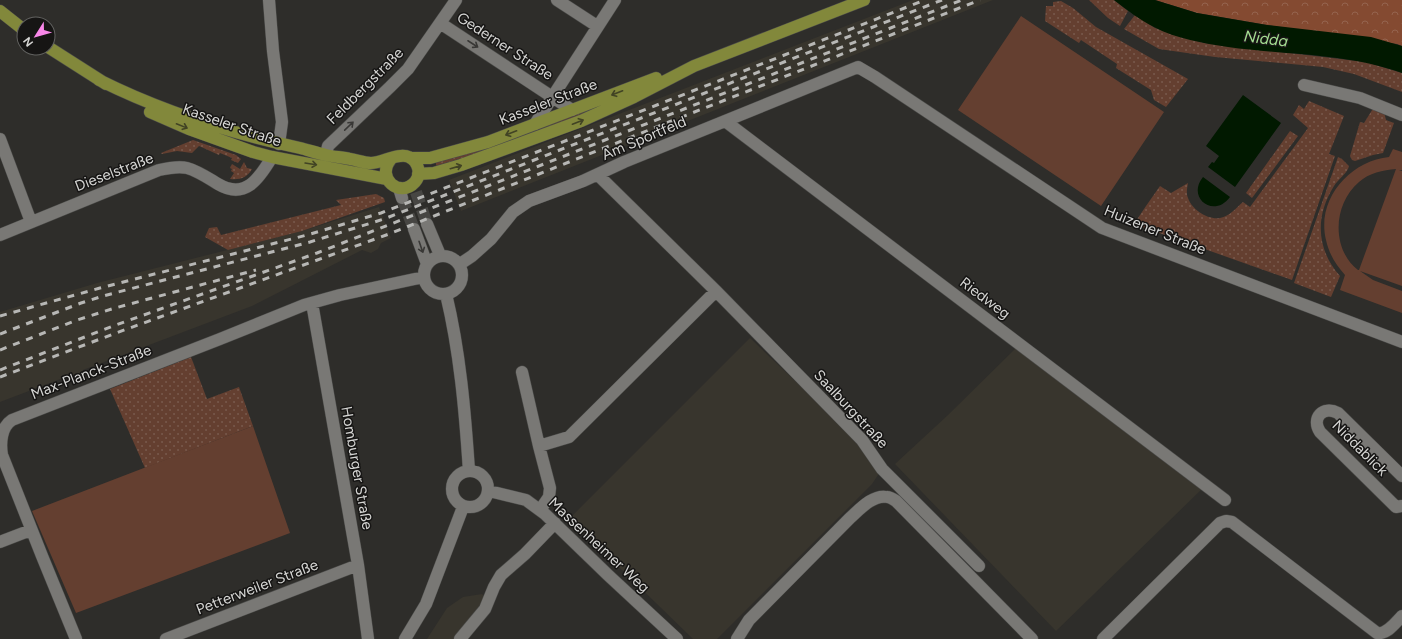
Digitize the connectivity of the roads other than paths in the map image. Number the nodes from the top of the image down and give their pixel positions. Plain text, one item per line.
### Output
1 (269, 0) edge
2 (456, 0) edge
3 (557, 0) edge
4 (614, 0) edge
5 (864, 0) edge
6 (0, 11) edge
7 (440, 23) junction
8 (16, 24) edge
9 (597, 26) junction
10 (56, 52) edge
11 (694, 66) junction
12 (858, 67) joint
13 (100, 80) junction
14 (1304, 85) dead end
15 (552, 96) junction
16 (572, 110) junction
17 (1402, 115) edge
18 (725, 121) junction
19 (534, 124) junction
20 (0, 140) edge
21 (278, 144) junction
22 (326, 155) junction
23 (272, 157) junction
24 (412, 158) junction
25 (392, 159) junction
26 (598, 174) junction
27 (387, 178) junction
28 (416, 183) junction
29 (31, 222) junction
30 (427, 224) tunnel mouth
31 (414, 229) tunnel mouth
32 (0, 235) edge
33 (440, 256) junction
34 (427, 264) junction
35 (460, 264) junction
36 (424, 277) junction
37 (716, 291) junction
38 (446, 294) junction
39 (312, 303) junction
40 (1402, 342) edge
41 (522, 372) dead end
42 (539, 446) junction
43 (469, 471) junction
44 (1402, 476) edge
45 (489, 491) junction
46 (1225, 500) dead end
47 (463, 506) junction
48 (1402, 506) edge
49 (540, 510) junction
50 (555, 523) junction
51 (31, 530) junction
52 (0, 542) edge
53 (358, 565) junction
54 (979, 566) dead end
55 (1402, 616) edge
56 (76, 639) edge
57 (166, 639) edge
58 (368, 639) edge
59 (405, 639) edge
60 (460, 639) edge
61 (677, 639) edge
62 (737, 639) edge
63 (1032, 639) edge
64 (1103, 639) edge

1 - 21 street
2 - 7 street, Feldbergstraße
3 - 9 street
4 - 9 street
5 - 11 main road, Kasseler Straße
6 - 8 main road
7 -> 15 street, Gederner Straße
22 -> 7 street, Feldbergstraße
9 - 15 street
10 - 13 main road, Kasseler Straße
11 -> 16 main road, Kasseler Straße
28 -> 11 main road, Kasseler Straße
12 - 18 street, Am Sportfeld
12 - 40 street, Huizener Straße
13 - 21 main road, Kasseler Straße
13 -> 23 main road, Kasseler Straße
14 - 17 street
15 - 16 street, Gederner Straße
15 - 19 street
16 - 19 main road, Kasseler Straße
18 - 26 street, Am Sportfeld
18 - 46 street, Riedweg
19 -> 24 main road, Kasseler Straße
20 - 29 street
21 - 22 main road, Kasseler Straße
21 - 23 main road
22 - 25 main road, Kasseler Straße
23 -> 27 main road, Kasseler Straße
23 - 29 street, Dieselstraße
24 - 25 main road, Kasseler Straße
24 - 28 main road
25 - 27 main road
26 - 35 street, Am Sportfeld
26 - 37 street, Saalburgstraße
27 - 28 main road, Kasseler Straße
29 - 32 street, Dieselstraße
30 - 33 street
31 -> 34 street
33 - 34 street
33 - 35 street
34 - 36 street
35 - 38 street
36 - 38 street
36 - 39 street, Max-Planck-Straße
37 - 42 street
37 - 54 street, Saalburgstraße
38 - 43 street
39 - 51 street, Max-Planck-Straße
39 - 53 street, Homburger Straße
41 - 42 street
42 - 49 street
43 - 45 street
43 - 47 street
44 - 48 street, Niddablick
45 - 47 street
45 - 49 street, Massenheimer Weg
47 - 59 street
49 - 50 street, Massenheimer Weg
50 - 60 street
50 - 61 street, Massenheimer Weg
51 - 52 street
51 - 56 street, Max-Planck-Straße
53 - 57 street, Petterweiler Straße
53 - 58 street, Homburger Straße
55 - 64 street
62 - 63 street

